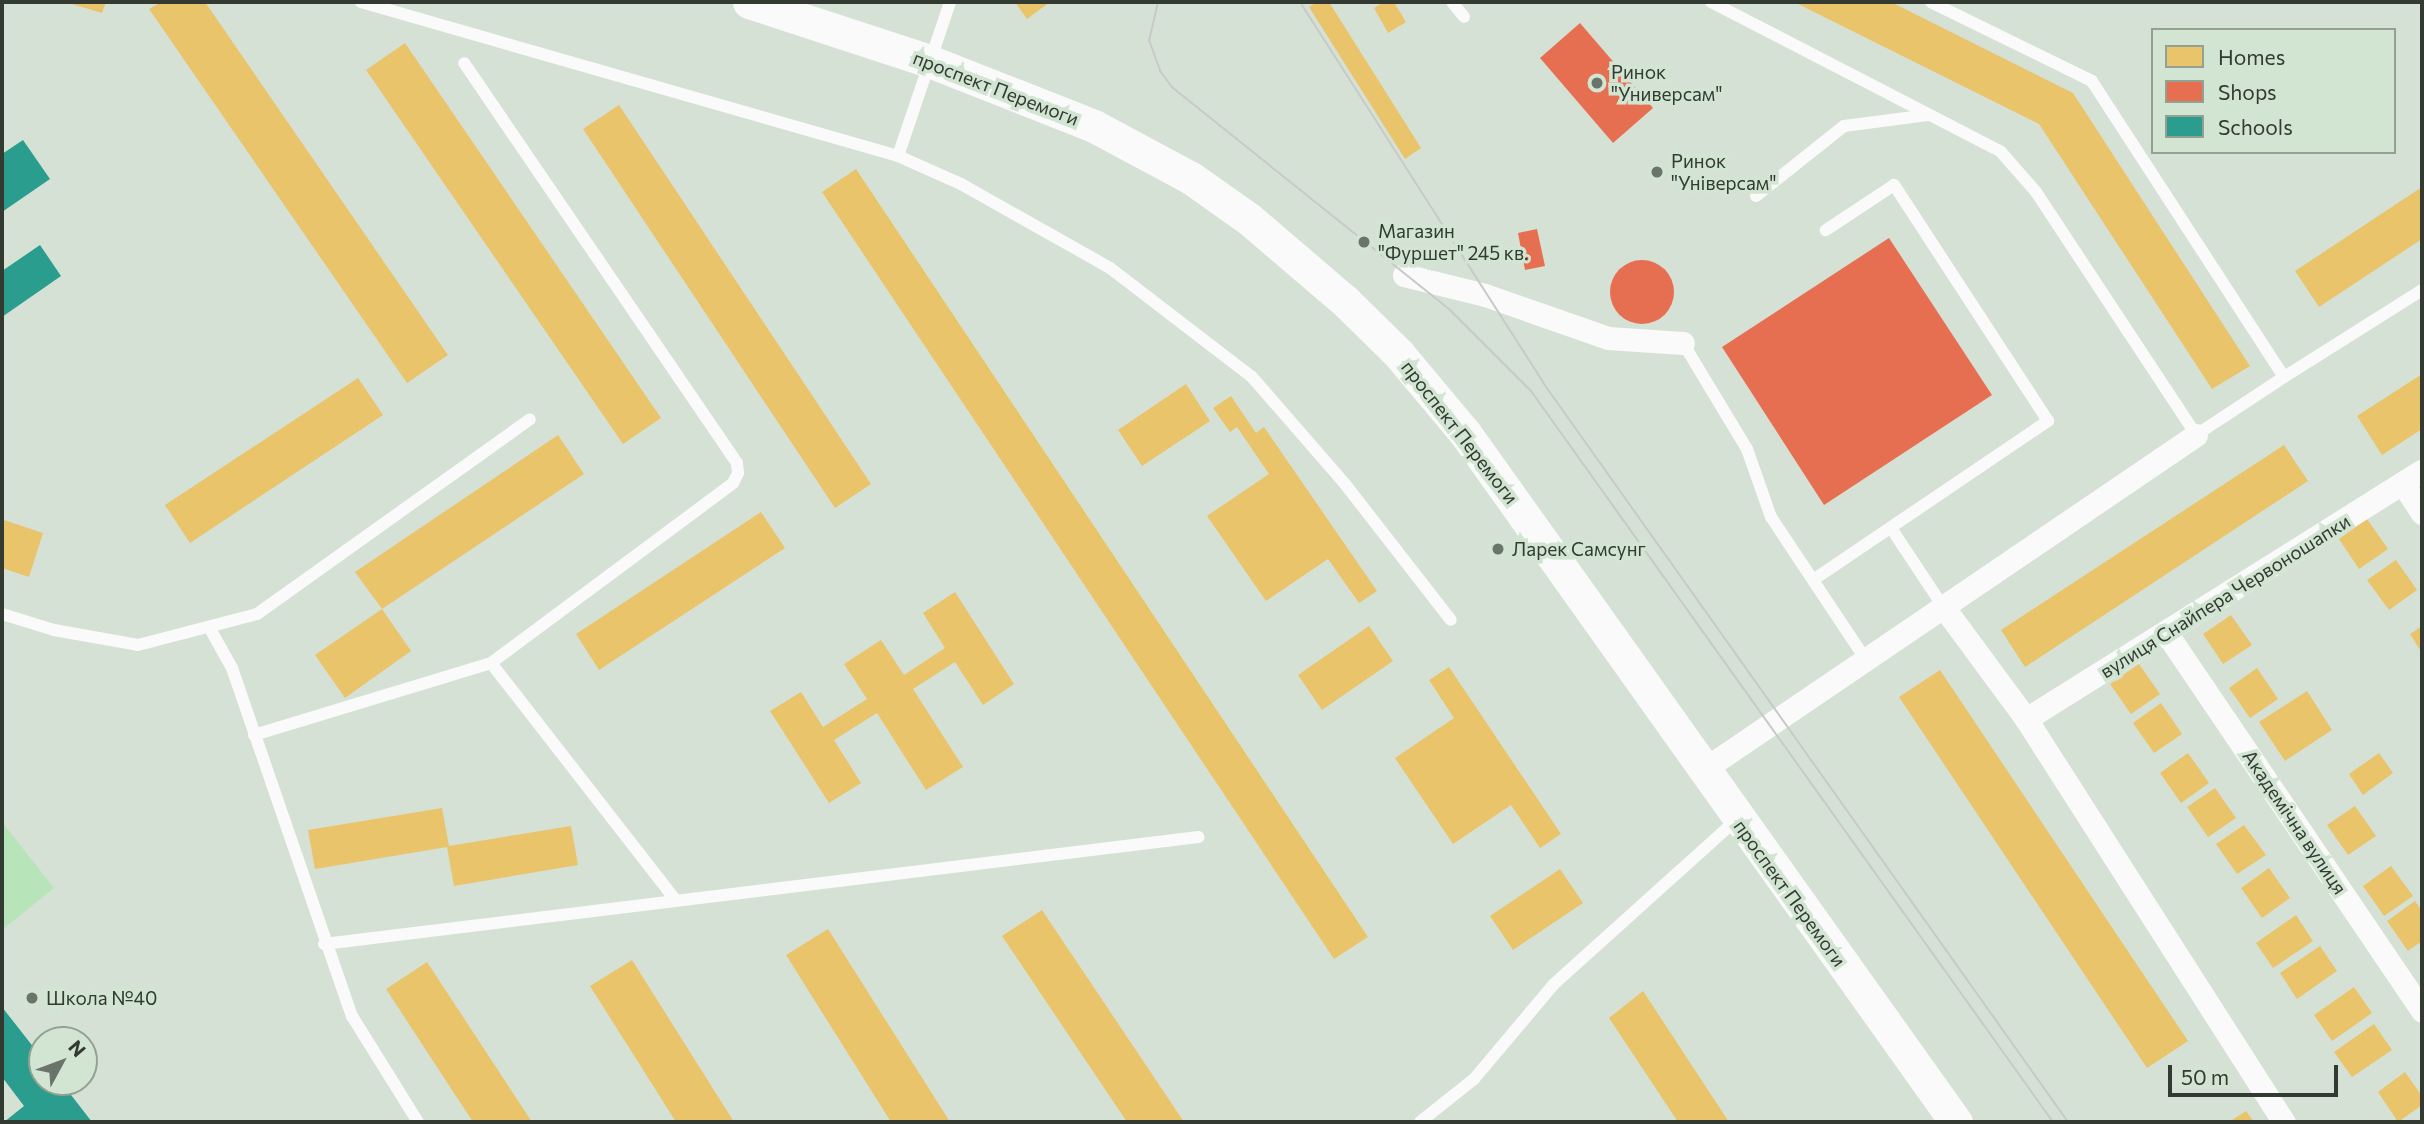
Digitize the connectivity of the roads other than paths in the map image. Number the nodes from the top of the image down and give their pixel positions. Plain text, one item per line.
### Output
1 (361, 2) edge
2 (749, 2) edge
3 (950, 2) edge
4 (1451, 2) edge
5 (1711, 2) edge
6 (1931, 2) edge
7 (1728, 5) edge
8 (1464, 17) dead end
9 (929, 61) junction
10 (464, 63) dead end
11 (1929, 114) junction
12 (898, 156) junction
13 (1756, 196) dead end
14 (1826, 230) dead end
15 (1404, 275) dead end
16 (2422, 289) edge
17 (1683, 344) joint
18 (2284, 377) junction
19 (530, 419) dead end
20 (2196, 435) junction
21 (2422, 471) edge
22 (2403, 484) junction
23 (2422, 513) edge
24 (1891, 528) junction
25 (1813, 580) junction
26 (1942, 606) junction
27 (2, 614) edge
28 (1451, 620) dead end
29 (209, 627) junction
30 (2167, 634) junction
31 (1864, 657) junction
32 (491, 663) junction
33 (2026, 719) junction
34 (254, 736) junction
35 (1703, 770) junction
36 (1737, 820) junction
37 (1198, 837) dead end
38 (676, 901) junction
39 (324, 944) junction
40 (2422, 1011) edge
41 (418, 1122) edge
42 (1420, 1122) edge
43 (1956, 1122) edge
44 (2284, 1122) edge

1 - 12 lane
2 - 9 main road, проспект Перемоги
3 - 9 lane
4 - 8 lane
5 - 7 lane
6 - 18 lane
7 - 11 lane
9 - 12 lane
9 - 35 main road, проспект Перемоги
10 - 32 lane
11 - 13 lane
11 - 20 lane
12 - 28 lane
14 - 24 lane
15 - 17 street
16 - 18 lane
17 - 25 lane
18 - 20 lane
19 - 29 lane
20 - 26 street
21 - 22 street, вулиця Снайпера Червоношапки
22 - 23 street
22 - 30 street, вулиця Снайпера Червоношапки
24 - 25 lane
24 - 26 lane
25 - 31 lane
26 - 31 street
26 - 33 street
27 - 29 lane
29 - 34 lane
30 - 33 street, вулиця Снайпера Червоношапки
30 - 40 street, Академічна вулиця
31 - 35 street
32 - 34 lane
32 - 38 lane
33 - 44 street
34 - 39 lane
35 - 36 main road, проспект Перемоги
36 - 42 lane
36 - 43 main road, проспект Перемоги
37 - 38 lane
38 - 39 lane
39 - 41 lane

